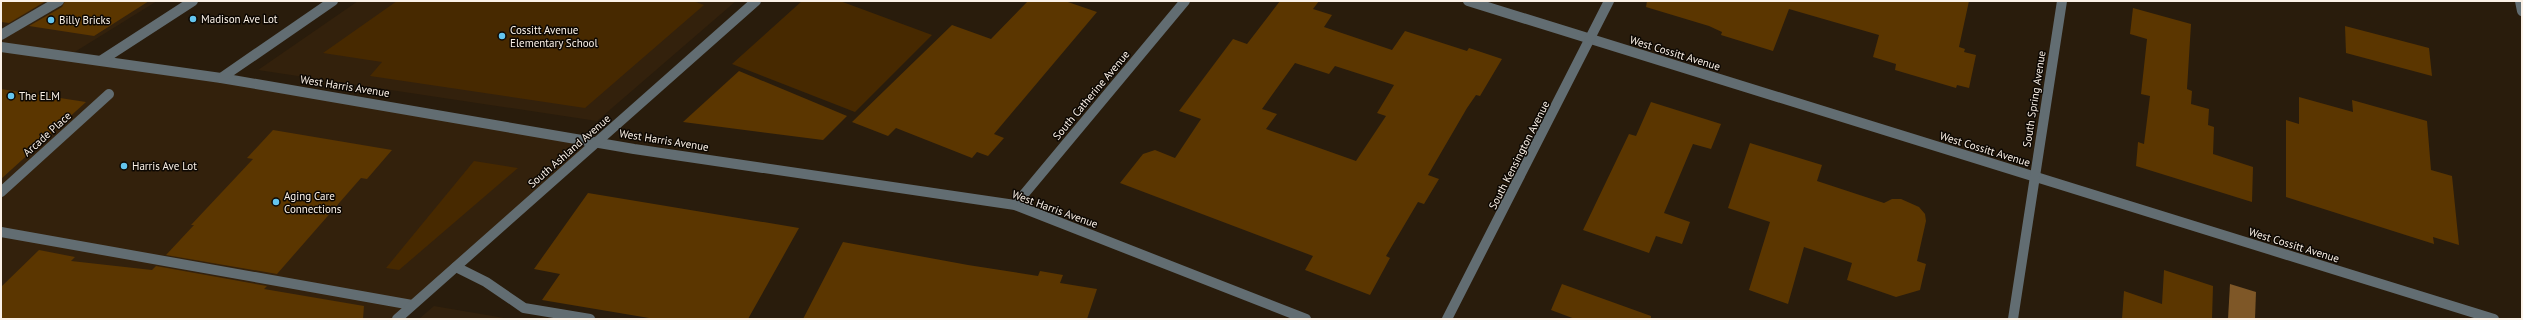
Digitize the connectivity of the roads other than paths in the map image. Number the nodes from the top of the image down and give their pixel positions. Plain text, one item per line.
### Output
1 (59, 1) edge
2 (193, 1) edge
3 (333, 1) edge
4 (756, 1) edge
5 (1185, 1) edge
6 (1468, 1) edge
7 (1610, 1) edge
8 (2062, 1) edge
9 (2520, 1) edge
10 (2522, 11) edge
11 (1, 35) edge
12 (1591, 39) junction
13 (1, 47) edge
14 (102, 60) junction
15 (221, 78) junction
16 (109, 94) dead end
17 (598, 142) junction
18 (2034, 176) junction
19 (1, 192) edge
20 (1015, 205) junction
21 (1, 232) edge
22 (456, 267) junction
23 (412, 305) junction
24 (397, 319) edge
25 (590, 319) edge
26 (1306, 319) edge
27 (1448, 319) edge
28 (2013, 319) edge
29 (2494, 319) edge

1 - 11 street
2 - 14 street
3 - 15 street
4 - 17 street, South Ashland Avenue
5 - 20 street, South Catherine Avenue
6 - 12 street, West Cossitt Avenue
7 - 12 street, South Kensington Avenue
8 - 18 street, South Spring Avenue
9 - 10 street
12 - 18 street, West Cossitt Avenue
12 - 27 street, South Kensington Avenue
13 - 14 street, West Harris Avenue
14 - 15 street, West Harris Avenue
15 - 17 street, West Harris Avenue
16 - 19 street, Arcade Place
17 - 20 street, West Harris Avenue
17 - 22 street, South Ashland Avenue
18 - 28 street, South Spring Avenue
18 - 29 street, West Cossitt Avenue
20 - 26 street, West Harris Avenue
21 - 23 street
22 - 23 street, South Ashland Avenue
22 - 25 street
23 - 24 street, South Ashland Avenue

